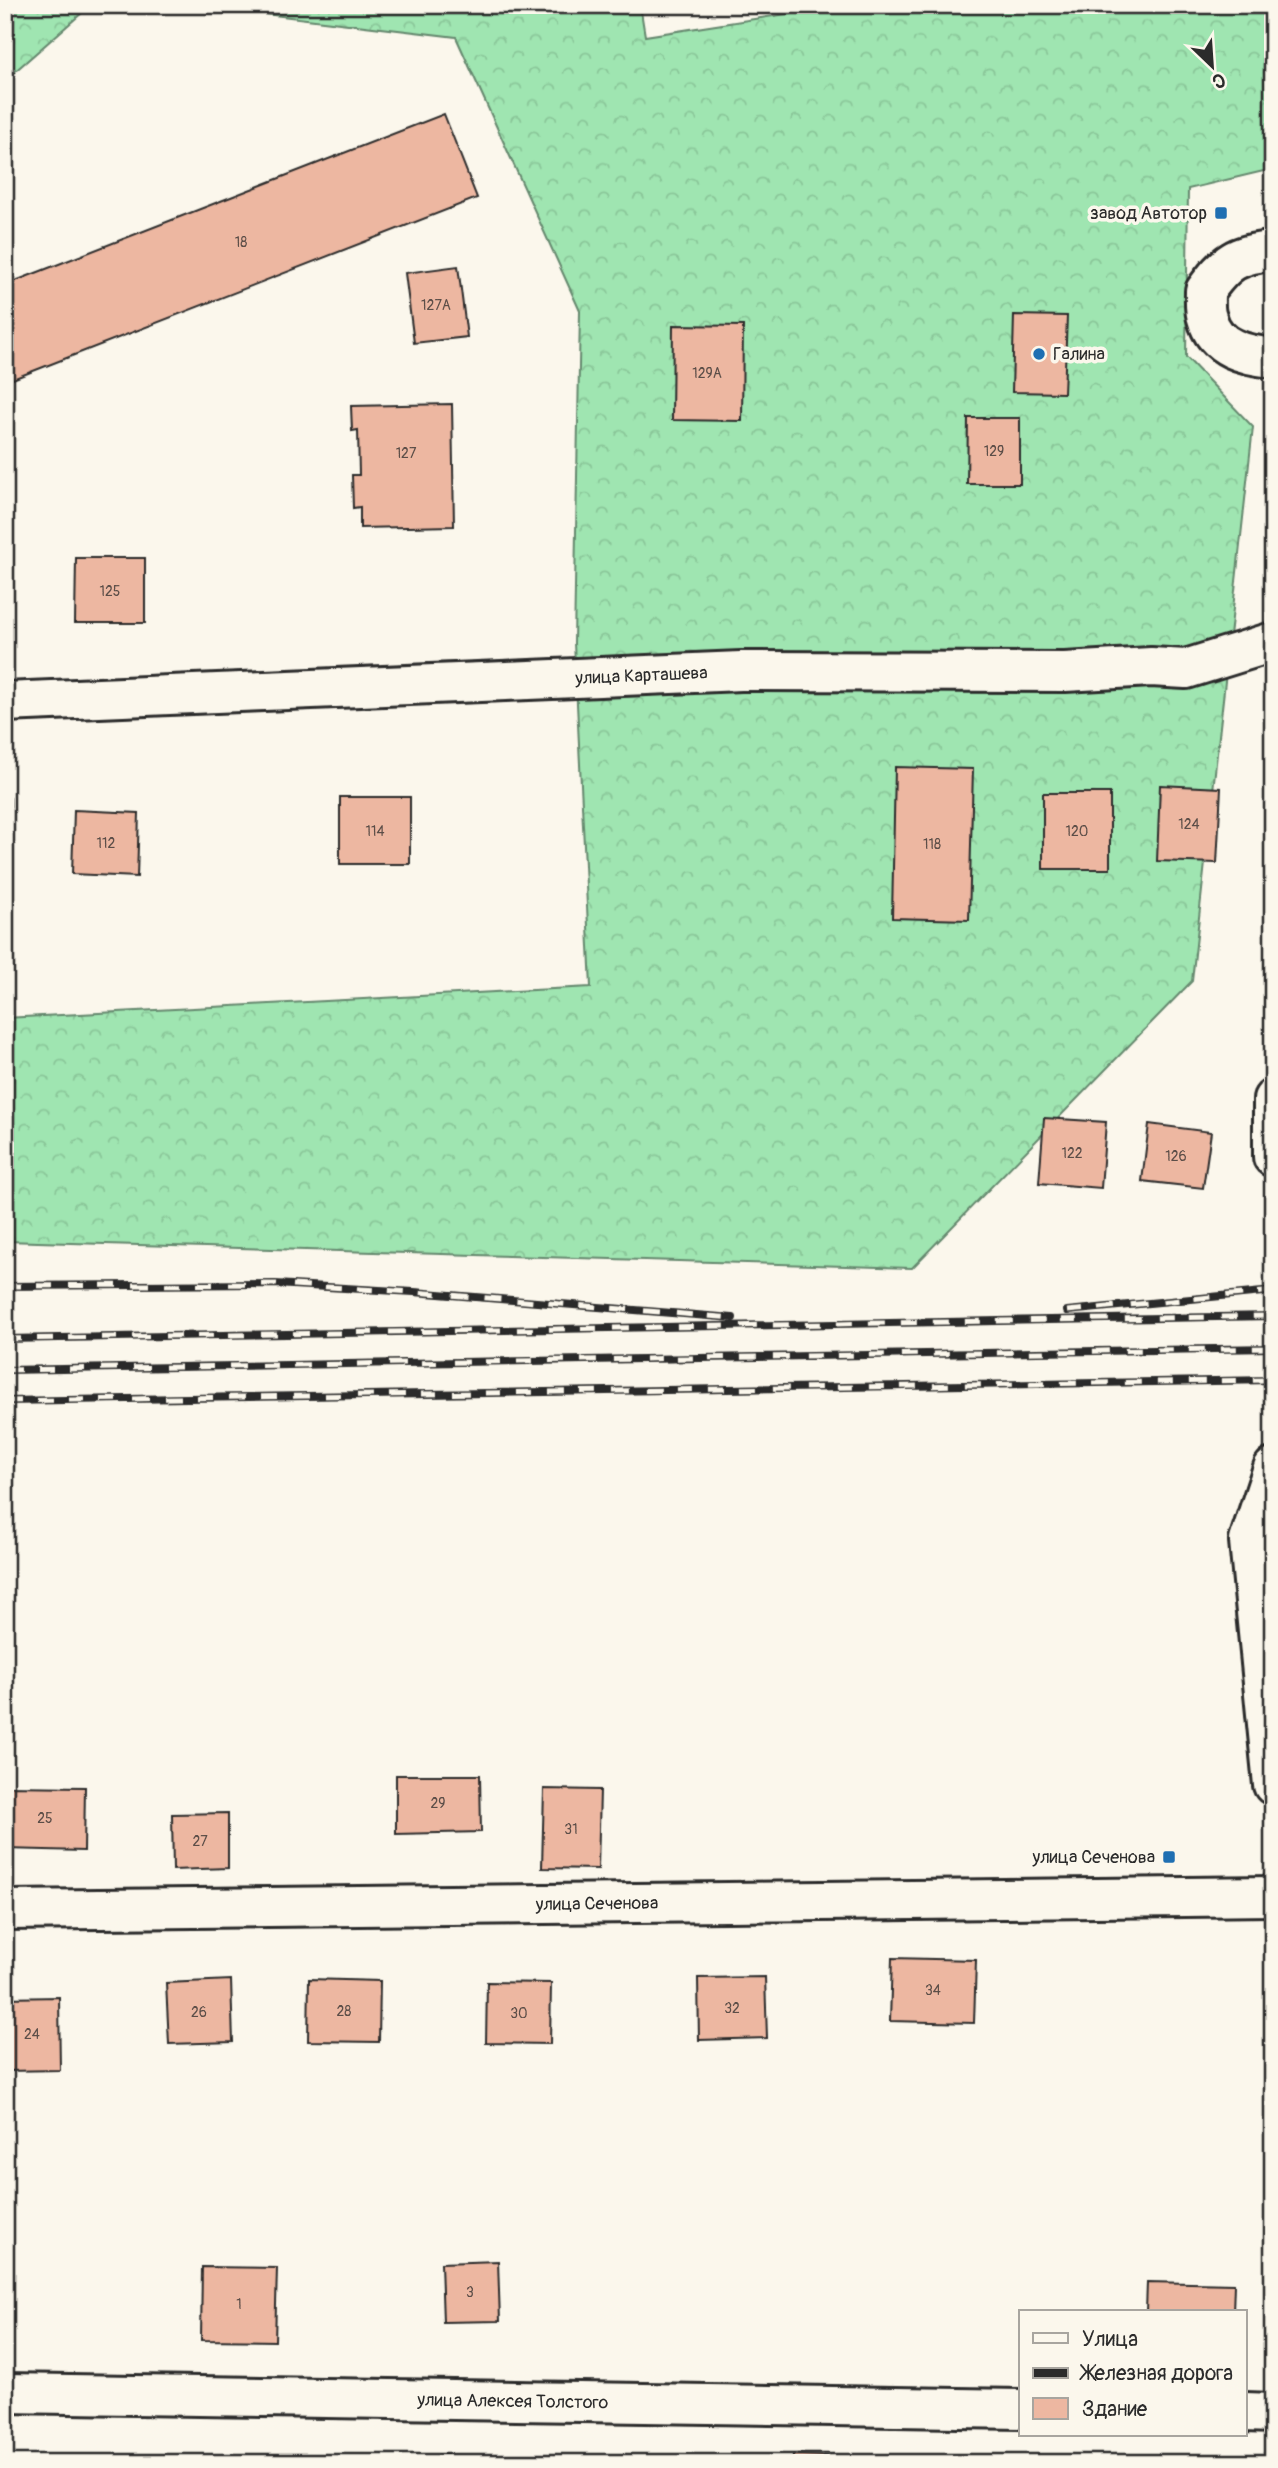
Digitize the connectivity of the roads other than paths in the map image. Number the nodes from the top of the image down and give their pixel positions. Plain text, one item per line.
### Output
1 (1273, 251) edge
2 (1273, 359) edge
3 (1273, 642) edge
4 (5, 702) edge
5 (1273, 1099) edge
6 (1273, 1156) edge
7 (1273, 1468) edge
8 (1273, 1785) edge
9 (1273, 1896) edge
10 (5, 1910) edge
11 (5, 2393) edge
12 (1019, 2409) edge
13 (1246, 2412) edge
14 (1273, 2413) edge

1 - 2 street
3 - 4 street, улица Карташева
5 - 6 street
7 - 8 street
9 - 10 street, улица Сеченова
11 - 12 street, улица Алексея Толстого
13 - 14 street

